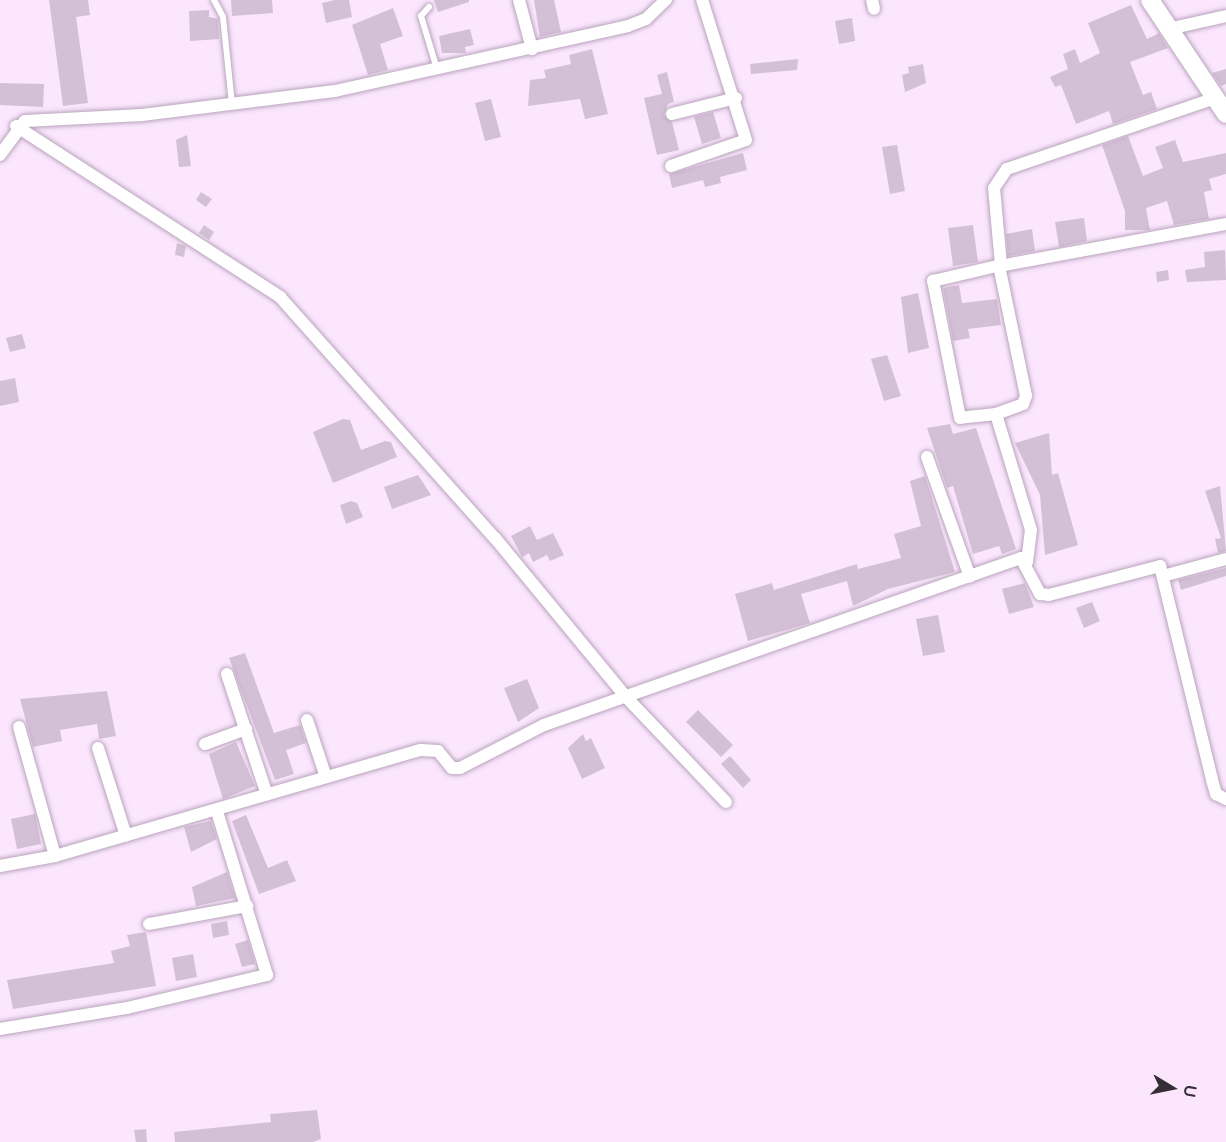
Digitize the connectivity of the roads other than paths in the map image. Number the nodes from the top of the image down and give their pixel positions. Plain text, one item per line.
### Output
1 (214, 0) edge
2 (519, 0) edge
3 (666, 0) edge
4 (702, 0) edge
5 (1150, 0) edge
6 (429, 7) dead end
7 (1226, 16) edge
8 (1168, 29) junction
9 (532, 49) junction
10 (437, 69) junction
11 (736, 98) junction
12 (1215, 98) junction
13 (232, 105) junction
14 (672, 114) dead end
15 (1226, 114) edge
16 (16, 126) junction
17 (0, 155) edge
18 (671, 166) dead end
19 (1226, 224) edge
20 (999, 266) junction
21 (996, 414) junction
22 (927, 457) dead end
23 (1226, 559) edge
24 (1027, 562) junction
25 (1163, 576) junction
26 (970, 577) junction
27 (227, 674) dead end
28 (626, 697) junction
29 (307, 720) dead end
30 (19, 727) dead end
31 (246, 729) junction
32 (205, 744) dead end
33 (98, 748) dead end
34 (326, 777) junction
35 (267, 795) junction
36 (1226, 799) edge
37 (726, 802) dead end
38 (217, 810) junction
39 (126, 836) junction
40 (55, 856) junction
41 (0, 866) edge
42 (247, 906) junction
43 (149, 924) dead end
44 (0, 1029) edge

1 - 13 lane
2 - 9 street
3 - 9 street
4 - 11 street
5 - 8 street
6 - 10 lane
7 - 8 street
8 - 12 street
9 - 10 street
10 - 13 street
11 - 14 street
11 - 18 street
12 - 15 street
12 - 20 street
13 - 16 street
16 - 17 street
16 - 28 street
19 - 20 street
20 - 21 street
20 - 21 street
21 - 24 street
22 - 26 street
23 - 25 street
24 - 25 street
24 - 26 street
25 - 36 street
26 - 28 street
27 - 31 street
28 - 34 street
28 - 37 street
29 - 34 street
30 - 40 street
31 - 32 street
31 - 35 street
33 - 39 street
34 - 35 street
35 - 38 street
38 - 39 street
38 - 42 street
39 - 40 street
40 - 41 street
42 - 43 street
42 - 44 street

